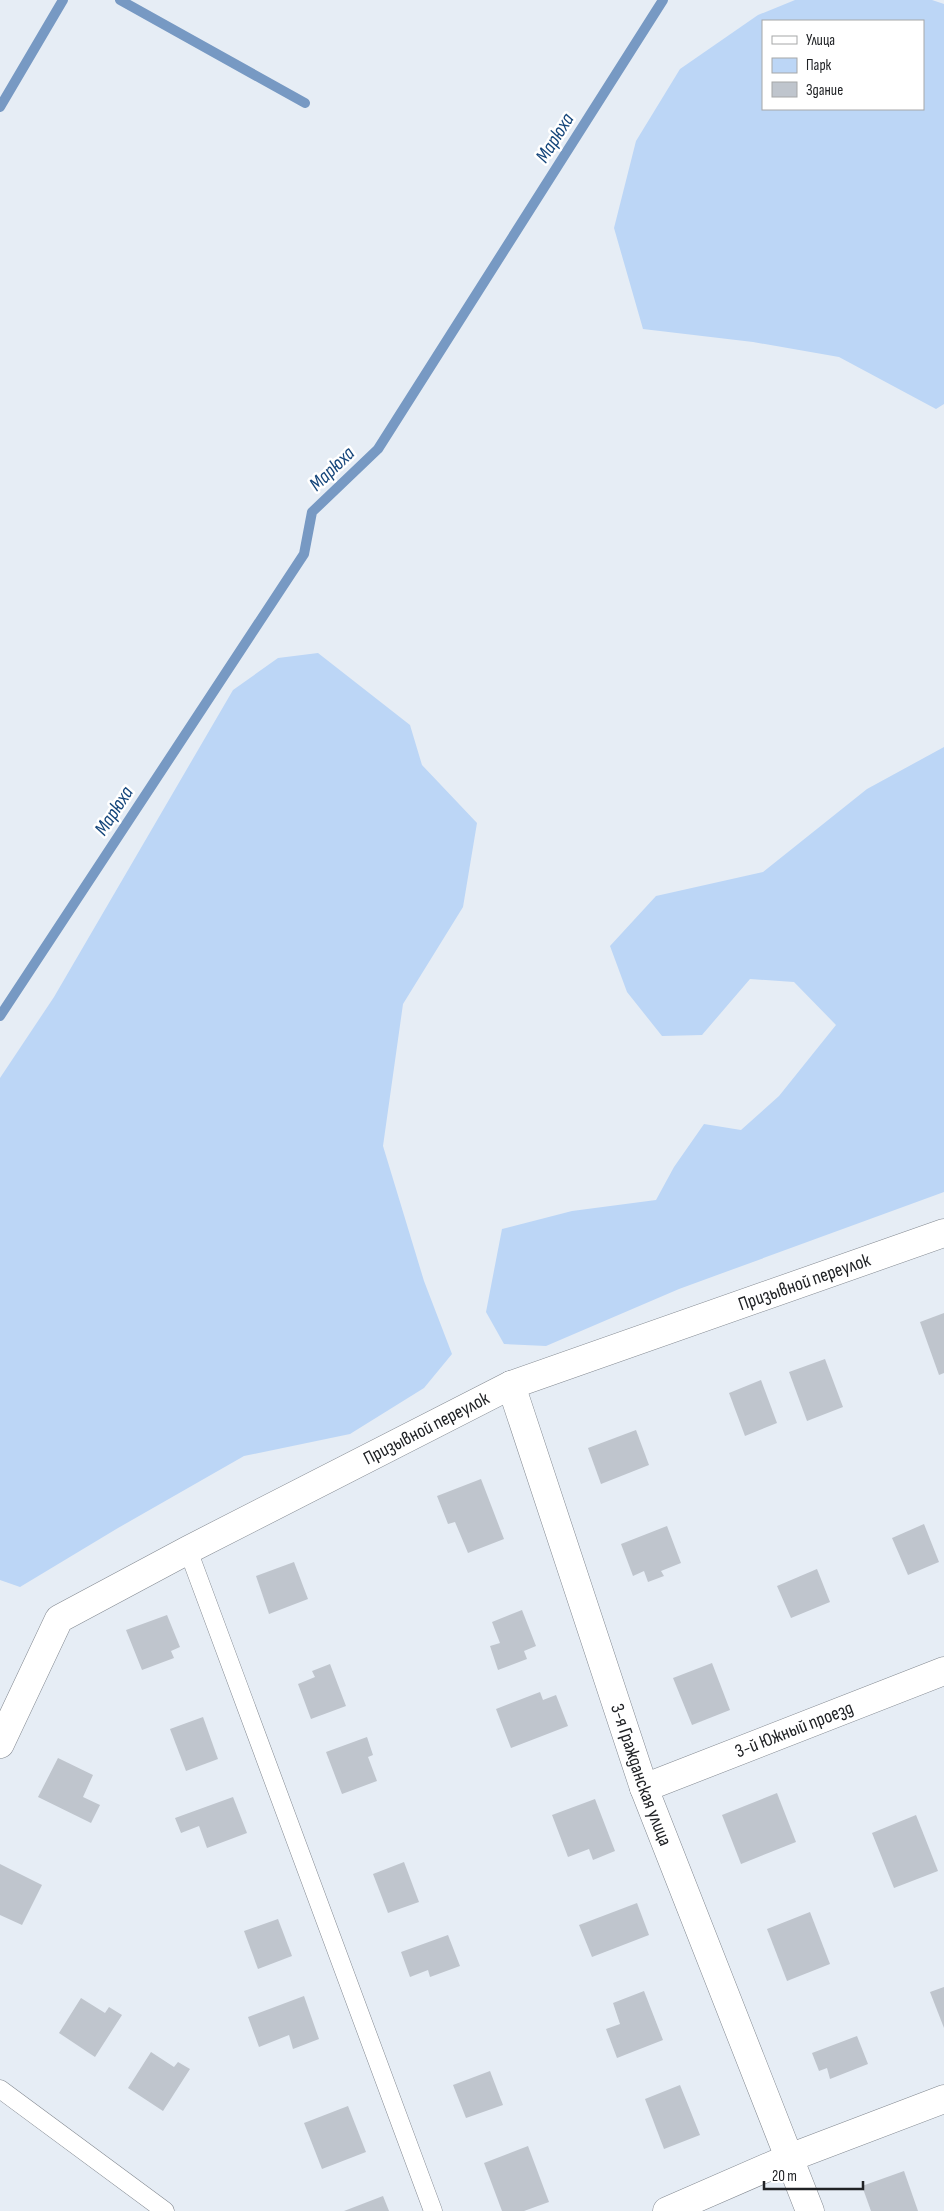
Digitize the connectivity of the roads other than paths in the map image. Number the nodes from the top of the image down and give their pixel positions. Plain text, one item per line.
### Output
1 (944, 1233) edge
2 (511, 1385) junction
3 (188, 1550) junction
4 (944, 1672) edge
5 (0, 1744) edge
6 (644, 1788) junction
7 (0, 2089) edge
8 (944, 2099) edge
9 (789, 2158) junction
10 (165, 2211) edge
11 (433, 2211) edge
12 (666, 2211) edge
13 (810, 2211) edge

1 - 2 street, Призывной переулок
2 - 3 street, Призывной переулок
2 - 6 street, 3-я Гражданская улица
3 - 5 street, Призывной переулок
3 - 11 lane
4 - 6 street, 3-й Южный проезд
6 - 9 street, 3-я Гражданская улица
7 - 10 lane
8 - 9 street
9 - 12 street
9 - 13 street, 3-я Гражданская улица

